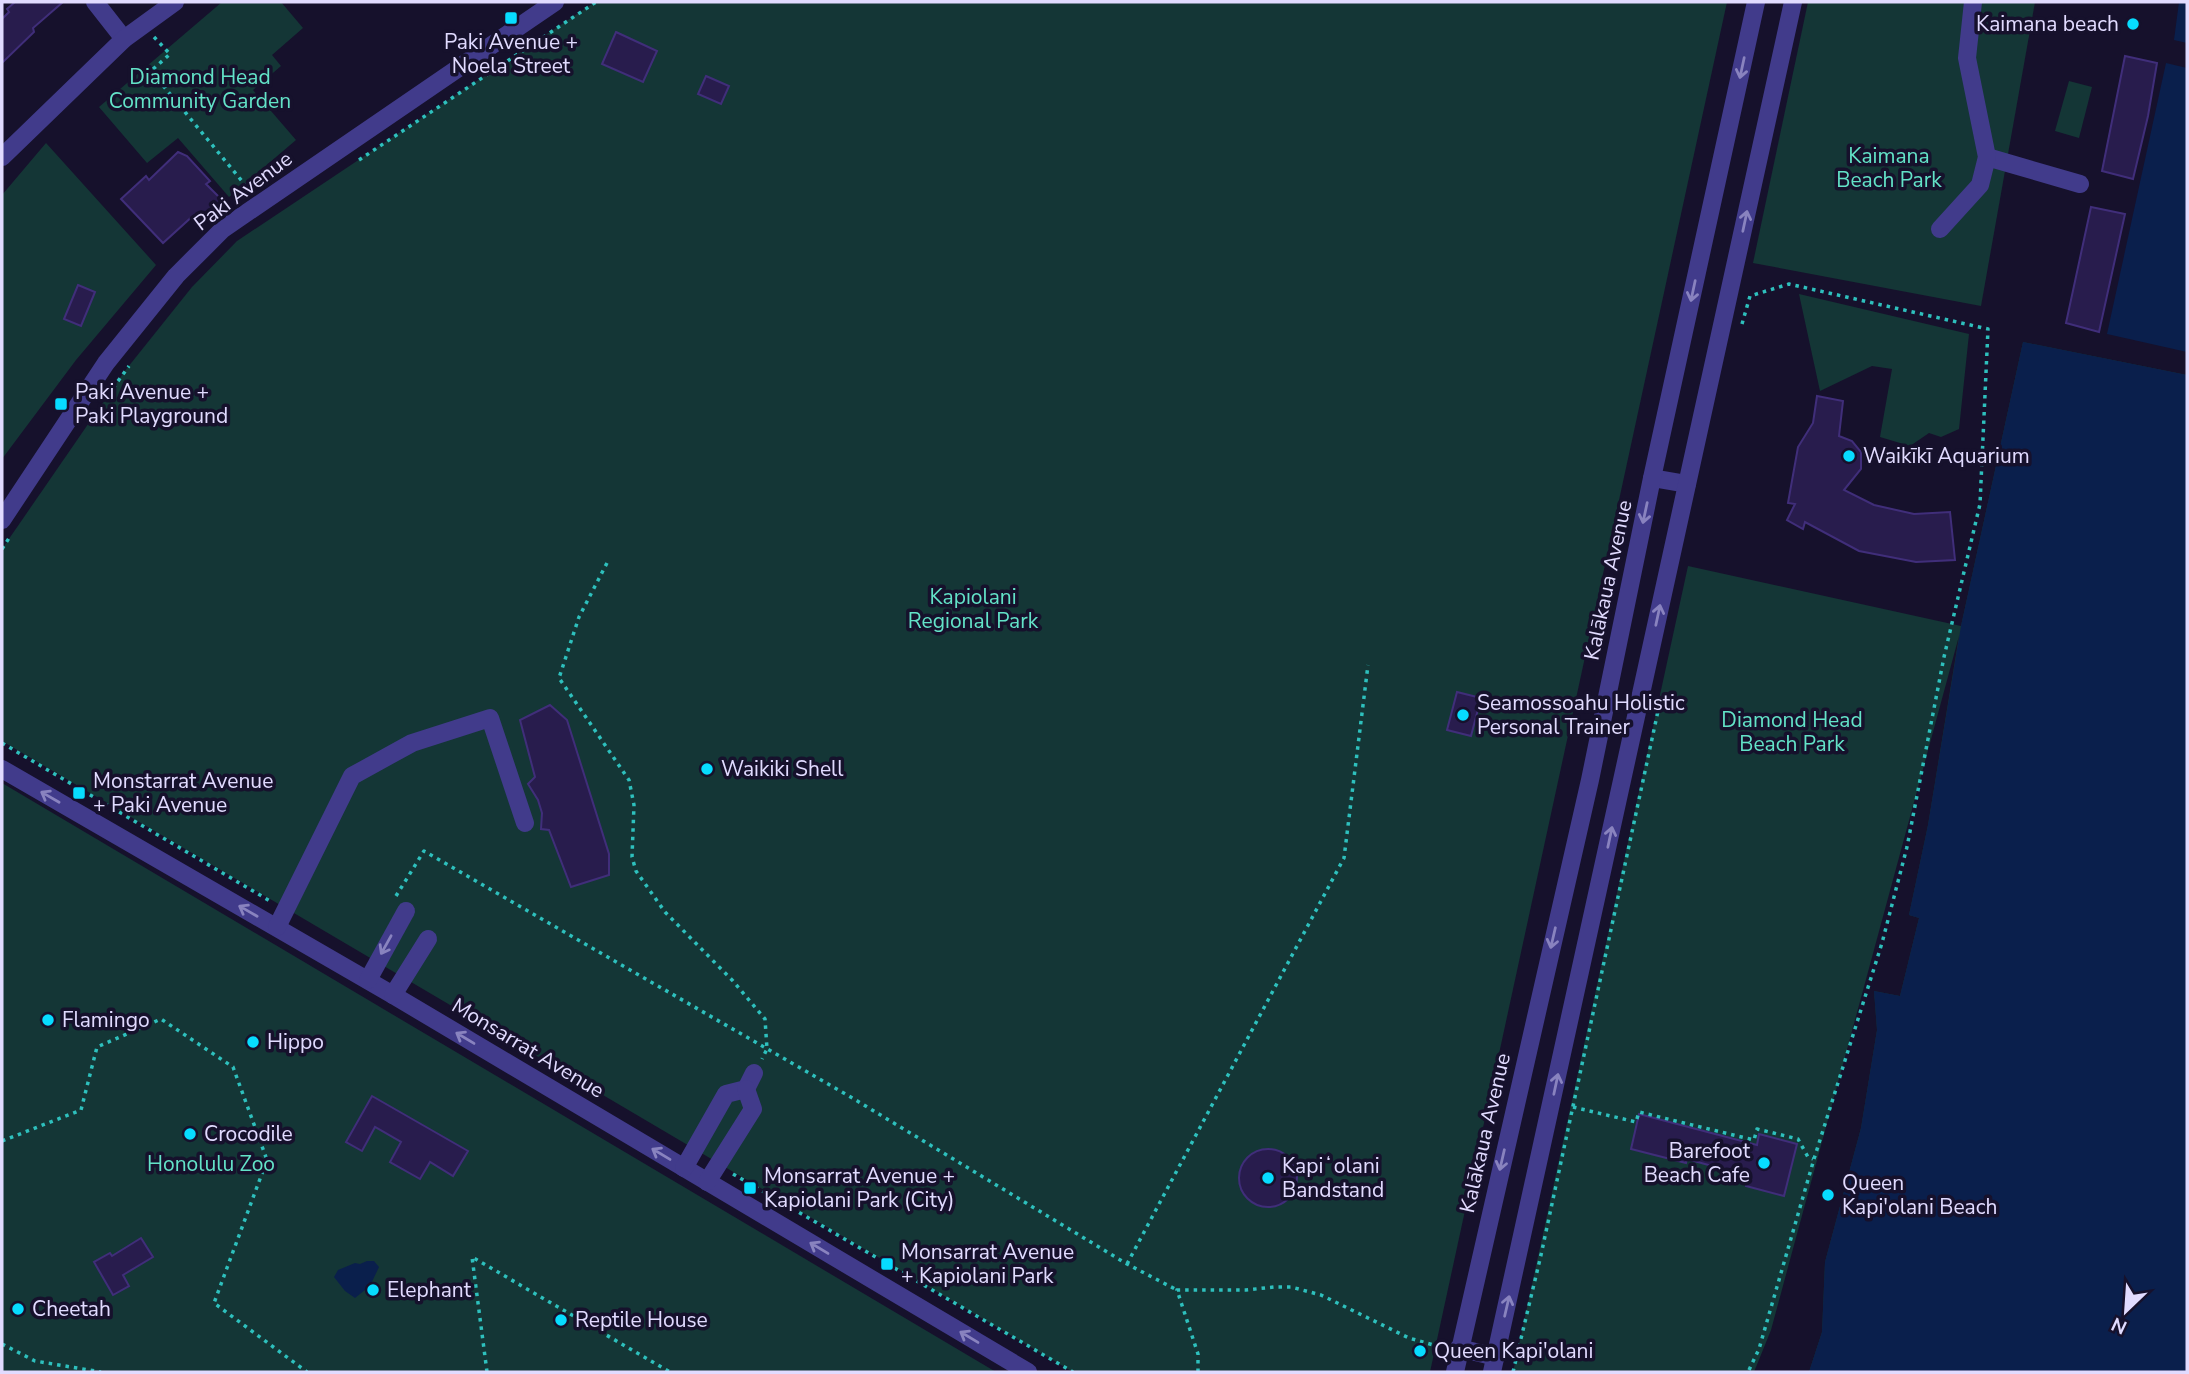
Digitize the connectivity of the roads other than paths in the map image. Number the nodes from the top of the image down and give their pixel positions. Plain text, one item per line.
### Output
1 (95, 2) edge
2 (175, 2) edge
3 (555, 2) edge
4 (1756, 2) edge
5 (1793, 2) edge
6 (1973, 2) edge
7 (124, 39) junction
8 (2, 157) edge
9 (1987, 157) junction
10 (2080, 184) dead end
11 (1940, 229) dead end
12 (1652, 478) junction
13 (1687, 484) junction
14 (9, 523) edge
15 (2, 769) edge
16 (525, 823) dead end
17 (1568, 871) junction
18 (1600, 879) junction
19 (400, 904) road end
20 (276, 928) junction
21 (428, 939) dead end
22 (368, 980) junction
23 (393, 995) junction
24 (754, 1073) dead end
25 (746, 1089) junction
26 (684, 1168) junction
27 (707, 1181) junction
28 (1459, 1349) junction
29 (1494, 1364) edge
30 (1028, 1372) edge
31 (1455, 1372) edge

1 - 7 street
2 - 7 street
3 - 14 street, Paki Avenue
4 -> 12 street, Kalākaua Avenue
13 -> 5 street
6 - 9 street
7 - 8 street
9 - 10 street
9 - 11 street
12 - 13 street
12 -> 17 street, Kalākaua Avenue
18 -> 13 street
20 -> 15 street, Monsarrat Avenue
16 - 20 street
17 - 18 street
17 -> 28 street, Kalākaua Avenue
29 -> 18 street
19 -> 22 street
20 - 22 street, Monsarrat Avenue
21 - 23 street
22 - 23 street, Monsarrat Avenue
26 -> 23 street, Monsarrat Avenue
24 - 25 street
25 - 26 street
25 - 27 street
26 - 27 street, Monsarrat Avenue
30 -> 27 street, Monsarrat Avenue
28 - 29 street
28 - 31 street, Kalākaua Avenue

